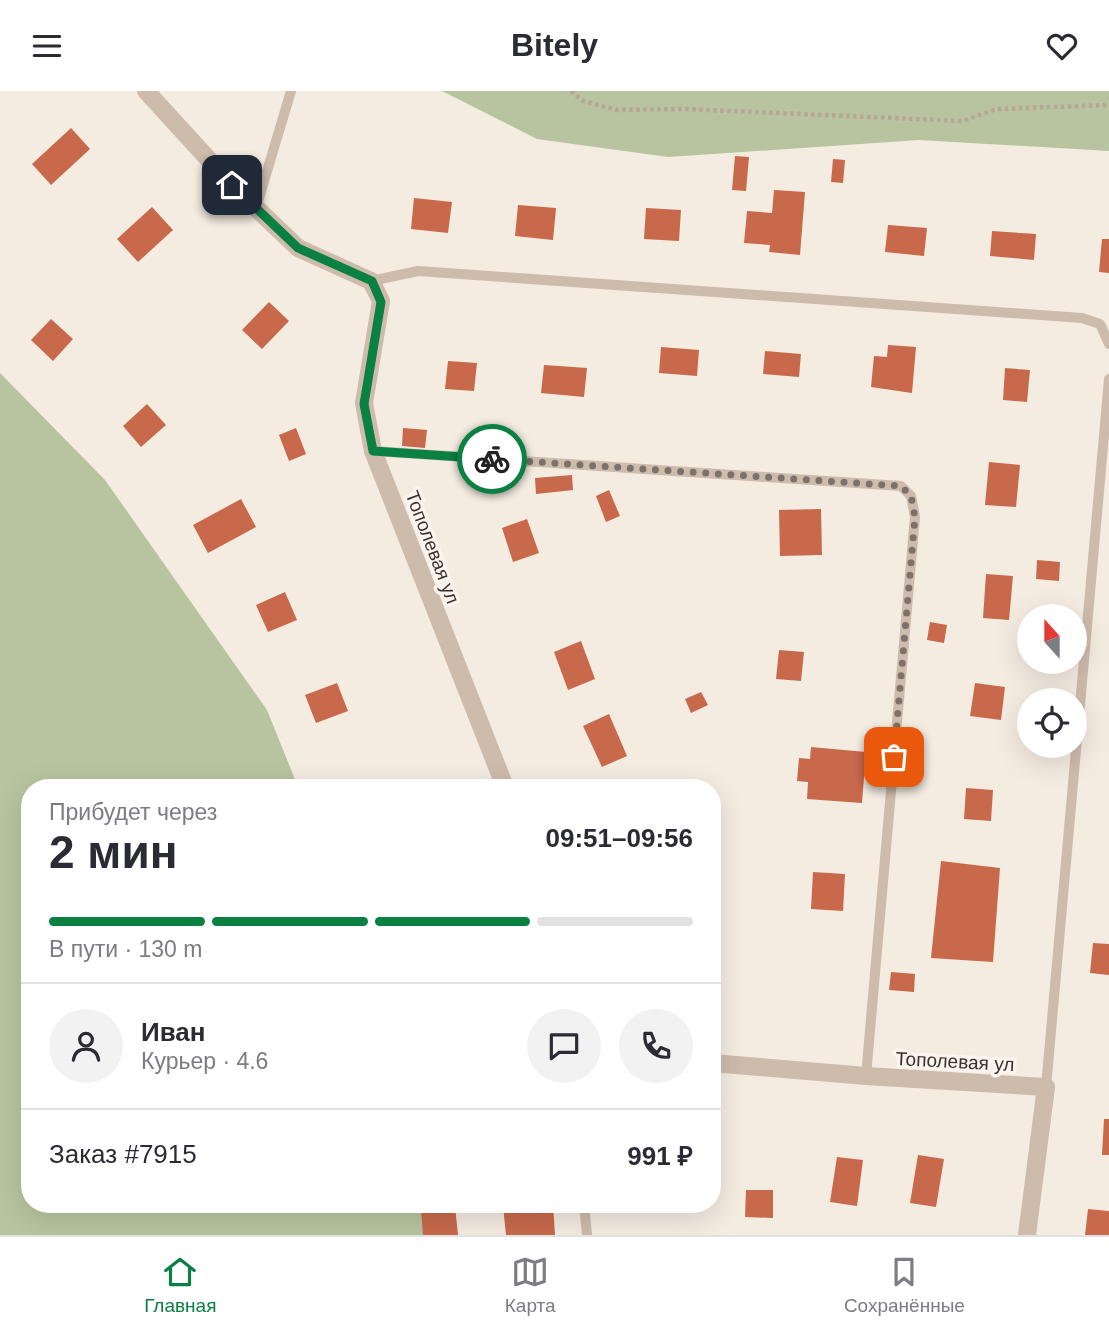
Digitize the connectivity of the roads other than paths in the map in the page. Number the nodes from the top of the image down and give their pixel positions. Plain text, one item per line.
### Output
1 (146, 91) edge
2 (290, 91) edge
3 (256, 208) junction
4 (372, 281) junction
5 (1109, 344) edge
6 (1109, 379) edge
7 (373, 451) junction
8 (502, 779) edge
9 (721, 1064) edge
10 (866, 1076) junction
11 (1046, 1087) junction
12 (585, 1213) edge
13 (587, 1235) edge
14 (1027, 1235) edge

1 - 3 street
2 - 3 lane
3 - 4 street
4 - 5 lane
4 - 7 street, Тополевая ул
6 - 11 lane
7 - 8 street, Тополевая ул
7 - 10 lane
9 - 10 street, Тополевая ул
10 - 11 street, Тополевая ул
11 - 14 street
12 - 13 lane

